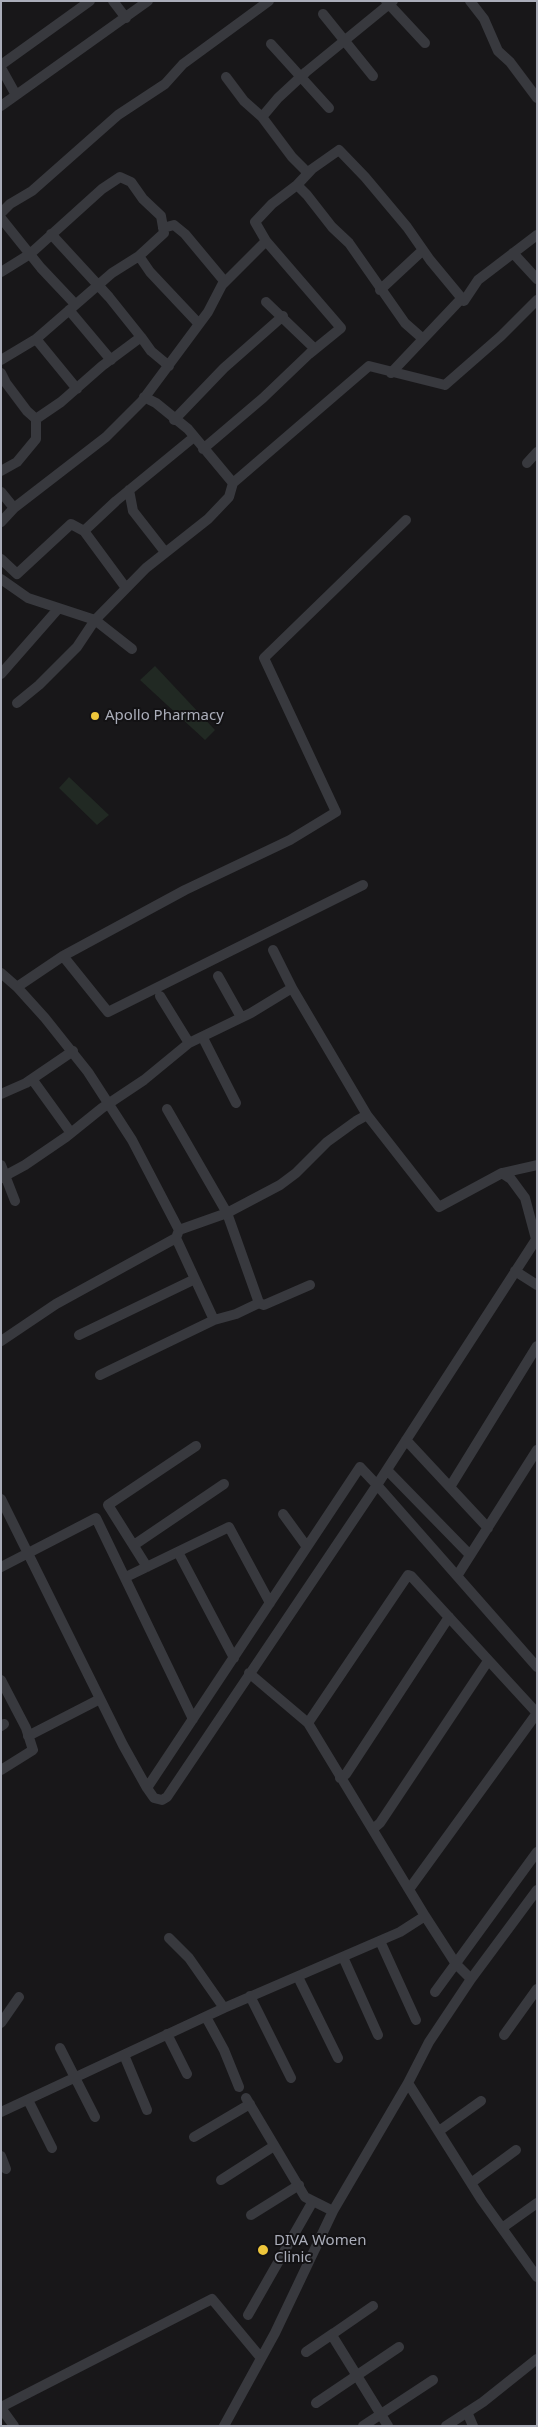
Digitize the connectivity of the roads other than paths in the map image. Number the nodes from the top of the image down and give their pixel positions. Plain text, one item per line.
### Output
1 (90, 1) edge
2 (113, 1) edge
3 (148, 1) edge
4 (269, 1) edge
5 (470, 1) edge
6 (389, 2) edge
7 (323, 14) dead end
8 (126, 18) junction
9 (344, 40) junction
10 (425, 43) dead end
11 (271, 44) dead end
12 (1, 66) edge
13 (373, 76) dead end
14 (226, 77) dead end
15 (300, 78) junction
16 (16, 95) junction
17 (537, 98) edge
18 (1, 106) edge
19 (329, 108) dead end
20 (262, 117) junction
21 (308, 173) junction
22 (297, 185) junction
23 (1, 213) edge
24 (1, 218) edge
25 (163, 228) junction
26 (51, 234) junction
27 (537, 235) edge
28 (266, 241) junction
29 (423, 250) junction
30 (513, 253) junction
31 (30, 254) junction
32 (139, 256) junction
33 (1, 272) edge
34 (537, 279) edge
35 (225, 282) junction
36 (98, 286) junction
37 (380, 290) junction
38 (461, 298) junction
39 (537, 300) edge
40 (266, 302) dead end
41 (72, 307) junction
42 (283, 316) junction
43 (199, 324) junction
44 (140, 337) junction
45 (422, 338) junction
46 (36, 339) junction
47 (315, 349) junction
48 (1, 360) edge
49 (111, 360) junction
50 (169, 366) junction
51 (1, 373) edge
52 (391, 373) junction
53 (78, 389) junction
54 (144, 397) junction
55 (36, 419) junction
56 (174, 420) junction
57 (194, 437) junction
58 (203, 449) junction
59 (537, 452) edge
60 (527, 463) dead end
61 (1, 471) edge
62 (233, 483) junction
63 (129, 490) junction
64 (1, 492) edge
65 (14, 508) junction
66 (406, 520) dead end
67 (1, 522) edge
68 (84, 530) junction
69 (165, 552) junction
70 (1, 559) edge
71 (17, 574) junction
72 (1, 579) edge
73 (14, 588) junction
74 (126, 588) junction
75 (58, 609) junction
76 (95, 620) junction
77 (132, 649) dead end
78 (1, 674) edge
79 (17, 703) dead end
80 (363, 885) dead end
81 (273, 950) dead end
82 (63, 956) junction
83 (1, 973) edge
84 (218, 976) dead end
85 (17, 987) junction
86 (292, 988) junction
87 (160, 996) dead end
88 (241, 1017) junction
89 (203, 1038) junction
90 (190, 1044) junction
91 (73, 1051) junction
92 (32, 1079) junction
93 (1, 1094) edge
94 (109, 1103) junction
95 (236, 1103) dead end
96 (167, 1109) dead end
97 (367, 1116) junction
98 (71, 1133) junction
99 (537, 1165) edge
100 (2, 1173) edge
101 (502, 1173) junction
102 (15, 1201) dead end
103 (227, 1213) junction
104 (178, 1234) junction
105 (536, 1239) edge
106 (516, 1271) junction
107 (195, 1279) junction
108 (310, 1285) dead end
109 (537, 1285) edge
110 (259, 1303) junction
111 (214, 1320) junction
112 (79, 1335) dead end
113 (1, 1341) edge
114 (537, 1346) edge
115 (100, 1375) dead end
116 (406, 1440) junction
117 (196, 1446) dead end
118 (537, 1450) edge
119 (386, 1470) junction
120 (224, 1484) dead end
121 (377, 1485) junction
122 (450, 1487) junction
123 (1, 1499) edge
124 (283, 1514) dead end
125 (488, 1528) junction
126 (134, 1545) junction
127 (308, 1547) junction
128 (178, 1552) junction
129 (28, 1553) junction
130 (470, 1555) junction
131 (1, 1567) edge
132 (147, 1567) junction
133 (457, 1576) junction
134 (126, 1578) junction
135 (270, 1603) junction
136 (449, 1617) junction
137 (234, 1658) junction
138 (488, 1661) junction
139 (537, 1667) edge
140 (250, 1673) junction
141 (1, 1680) edge
142 (100, 1699) junction
143 (537, 1713) edge
144 (193, 1719) junction
145 (308, 1723) junction
146 (28, 1736) junction
147 (1, 1770) edge
148 (340, 1778) junction
149 (147, 1788) junction
150 (373, 1829) junction
151 (537, 1852) edge
152 (410, 1888) junction
153 (535, 1895) edge
154 (425, 1916) junction
155 (169, 1938) dead end
156 (380, 1941) junction
157 (343, 1957) junction
158 (456, 1964) junction
159 (298, 1977) junction
160 (471, 1979) junction
161 (435, 1992) dead end
162 (535, 1993) edge
163 (250, 1996) junction
164 (19, 1997) dead end
165 (224, 2008) junction
166 (206, 2017) junction
167 (416, 2020) dead end
168 (1, 2024) edge
169 (167, 2034) junction
170 (378, 2035) dead end
171 (504, 2035) dead end
172 (60, 2048) dead end
173 (124, 2055) junction
174 (338, 2058) dead end
175 (187, 2074) dead end
176 (75, 2078) junction
177 (291, 2078) dead end
178 (408, 2083) junction
179 (239, 2087) dead end
180 (28, 2100) junction
181 (481, 2101) dead end
182 (147, 2110) dead end
183 (1, 2112) edge
184 (95, 2117) dead end
185 (439, 2131) junction
186 (194, 2137) dead end
187 (274, 2146) junction
188 (52, 2148) dead end
189 (516, 2150) dead end
190 (1, 2156) edge
191 (6, 2169) dead end
192 (221, 2180) dead end
193 (471, 2182) junction
194 (299, 2185) junction
195 (313, 2201) junction
196 (537, 2203) edge
197 (333, 2211) junction
198 (251, 2216) dead end
199 (502, 2228) junction
200 (537, 2277) edge
201 (373, 2306) dead end
202 (248, 2315) dead end
203 (334, 2334) junction
204 (399, 2347) dead end
205 (306, 2352) dead end
206 (261, 2358) junction
207 (537, 2359) edge
208 (357, 2375) junction
209 (433, 2380) dead end
210 (316, 2403) dead end
211 (1, 2408) edge
212 (467, 2412) junction
213 (381, 2414) junction
214 (14, 2426) edge
215 (224, 2426) edge
216 (363, 2426) edge
217 (388, 2426) edge
218 (446, 2426) edge
219 (473, 2426) edge

1 - 12 street
2 - 8 street
3 - 8 street
4 - 23 street
5 - 17 street
6 - 9 street
6 - 10 street
7 - 9 street
8 - 16 street
9 - 13 street
9 - 15 street
11 - 15 street
12 - 16 street
14 - 20 street
15 - 19 street
15 - 20 street
16 - 18 street
20 - 21 street
21 - 22 street
21 - 29 street
22 - 28 street
22 - 37 street
24 - 31 street
25 - 26 street
25 - 32 street
25 - 35 street
26 - 31 street
26 - 36 street
27 - 30 street
28 - 35 street
28 - 47 street
29 - 37 street
29 - 38 street
30 - 34 street
30 - 38 street
31 - 33 street
31 - 41 street
32 - 36 street
32 - 43 street
35 - 43 street
36 - 41 street
36 - 44 street
37 - 45 street
38 - 45 street
39 - 52 street
40 - 42 street
41 - 46 street
41 - 49 street
42 - 47 street
42 - 56 street
43 - 50 street
44 - 49 street
44 - 50 street
45 - 52 street
46 - 48 street
46 - 53 street
47 - 58 street
49 - 53 street
50 - 54 street
51 - 55 street
52 - 62 street
53 - 55 street
54 - 56 street
54 - 65 street
55 - 61 street
56 - 57 street
57 - 58 street
57 - 63 street
58 - 62 street
59 - 60 street
62 - 69 street
63 - 68 street
63 - 69 street
64 - 65 street
65 - 67 street
66 - 82 street
68 - 71 street
68 - 74 street
69 - 74 street
70 - 71 street
71 - 73 street
72 - 73 street
73 - 75 street
74 - 76 street
75 - 76 street
75 - 78 street
76 - 77 street
76 - 79 street
80 - 82 street
81 - 86 street
82 - 85 street
83 - 85 street
84 - 88 street
85 - 91 street
86 - 88 street
86 - 97 street
87 - 90 street
88 - 89 street
89 - 90 street
89 - 95 street
90 - 94 street
91 - 92 street
91 - 94 street
92 - 93 street
92 - 98 street
94 - 98 street
94 - 104 street
96 - 103 street
97 - 101 street
97 - 103 street
98 - 100 street
99 - 101 street
100 - 102 street
101 - 105 street
103 - 104 street
103 - 110 street
104 - 107 street
104 - 113 street
105 - 106 street
106 - 109 street
106 - 116 street
107 - 111 street
107 - 112 street
108 - 110 street
110 - 111 street
111 - 115 street
114 - 122 street
116 - 119 street
116 - 122 street
117 - 126 street
118 - 125 street
119 - 121 street
119 - 130 street
120 - 126 street
121 - 127 street
121 - 133 street
121 - 140 street
122 - 125 street
123 - 129 street
124 - 127 street
125 - 130 street
126 - 132 street
127 - 135 street
128 - 132 street
128 - 135 street
128 - 137 street
129 - 131 street
129 - 134 street
129 - 142 street
130 - 133 street
132 - 134 street
133 - 139 street
134 - 144 street
135 - 137 street
136 - 138 street
136 - 145 street
136 - 148 street
137 - 144 street
138 - 143 street
138 - 150 street
140 - 145 street
140 - 149 street
141 - 146 street
142 - 146 street
142 - 149 street
143 - 152 street
144 - 149 street
145 - 148 street
146 - 147 street
148 - 150 street
150 - 152 street
151 - 158 street
152 - 154 street
153 - 160 street
154 - 156 street
154 - 158 street
155 - 165 street
156 - 157 street
156 - 167 street
157 - 159 street
157 - 170 street
158 - 160 street
158 - 161 street
159 - 163 street
159 - 174 street
160 - 178 street
162 - 171 street
163 - 165 street
163 - 177 street
164 - 168 street
165 - 166 street
166 - 169 street
166 - 179 street
169 - 173 street
169 - 175 street
172 - 176 street
173 - 176 street
173 - 182 street
176 - 180 street
176 - 184 street
178 - 185 street
178 - 197 street
180 - 183 street
180 - 188 street
181 - 185 street
185 - 193 street
186 - 187 street
187 - 192 street
187 - 194 street
189 - 193 street
190 - 191 street
193 - 199 street
194 - 195 street
194 - 198 street
195 - 197 street
195 - 202 street
196 - 199 street
197 - 206 street
199 - 200 street
201 - 203 street
203 - 205 street
203 - 208 street
204 - 208 street
206 - 211 street
206 - 215 street
207 - 212 street
208 - 210 street
208 - 213 street
209 - 213 street
211 - 214 street
212 - 218 street
212 - 219 street
213 - 216 street
213 - 217 street

